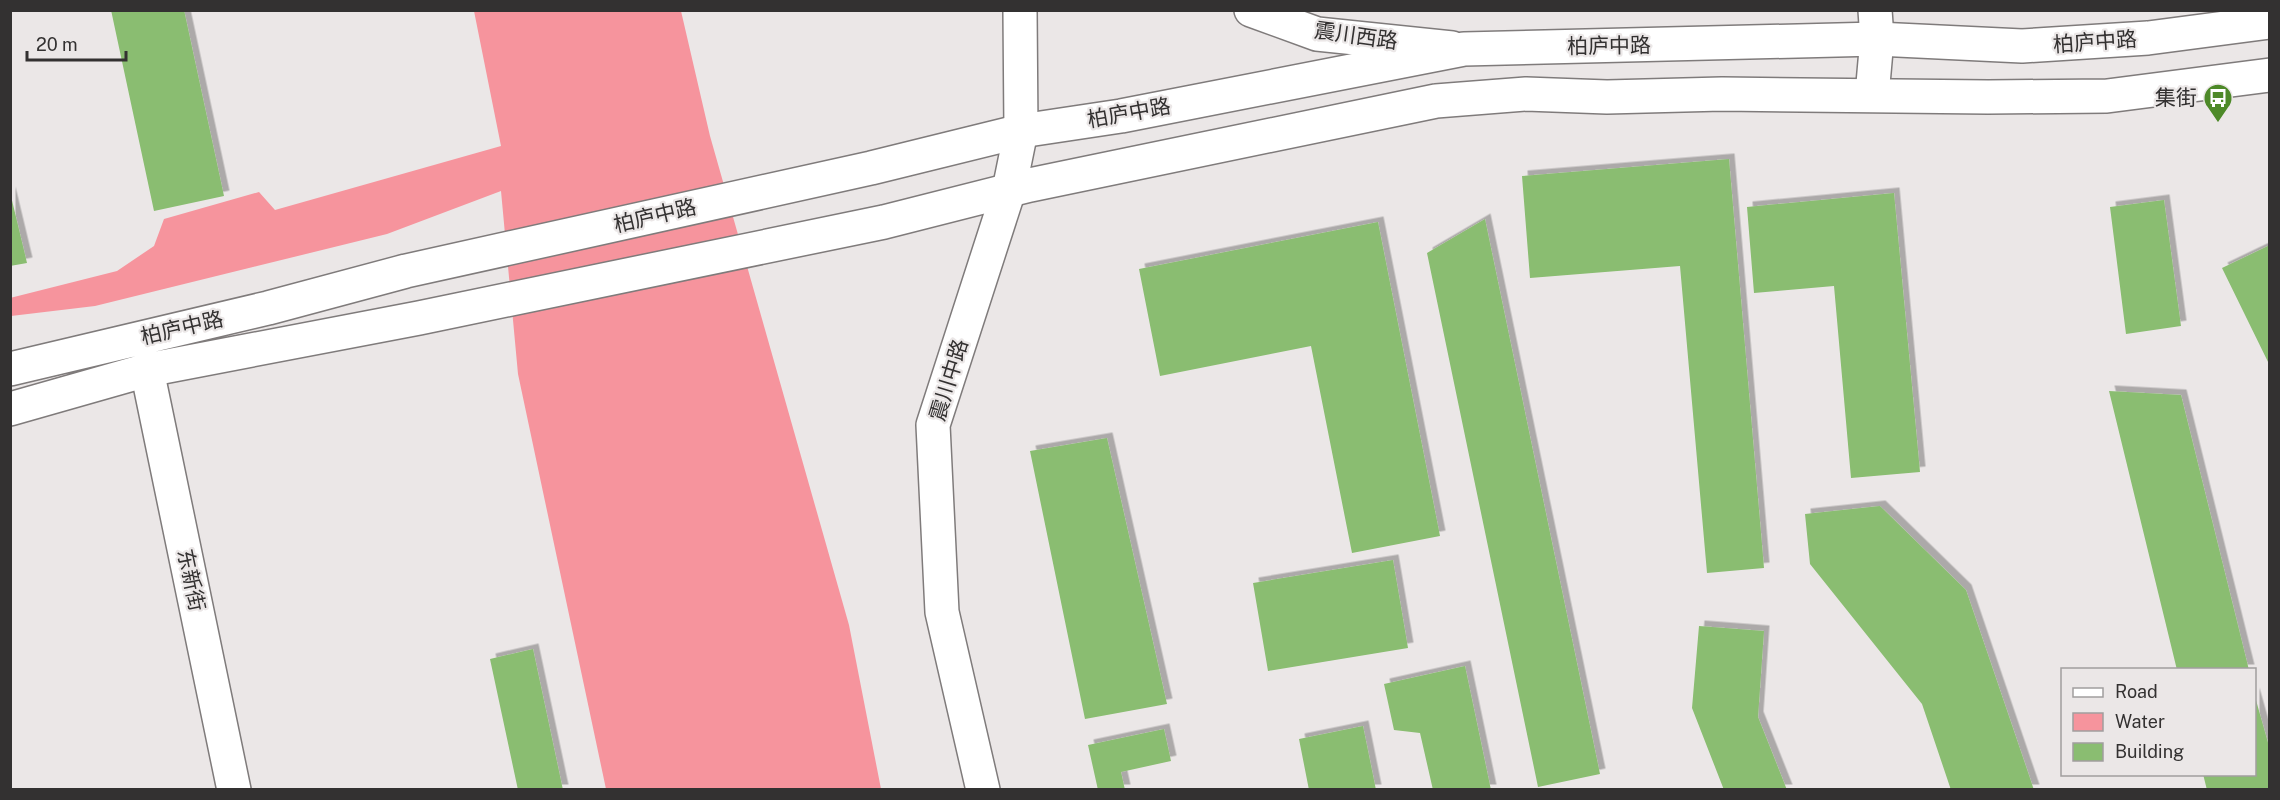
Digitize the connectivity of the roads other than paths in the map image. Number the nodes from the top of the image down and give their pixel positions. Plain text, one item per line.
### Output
1 (1020, 10) edge
2 (1251, 10) edge
3 (2270, 22) edge
4 (1876, 25) edge
5 (1464, 49) junction
6 (2270, 75) edge
7 (1872, 95) junction
8 (1021, 131) junction
9 (1009, 190) junction
10 (10, 369) edge
11 (147, 370) junction
12 (10, 409) edge
13 (234, 789) edge
14 (983, 789) edge

1 - 8 main road, 震川中路
2 - 5 main road, 震川西路
3 - 4 main road, 柏庐中路
4 - 5 main road, 柏庐中路
4 - 7 main road
5 - 8 main road, 柏庐中路
6 - 7 main road, 柏庐中路
7 - 9 main road, 柏庐中路
8 - 9 main road, 震川中路
8 - 10 main road, 柏庐中路
9 - 11 main road, 柏庐中路
9 - 14 main road, 震川中路
11 - 12 main road, 柏庐中路
11 - 13 main road, 东新街

